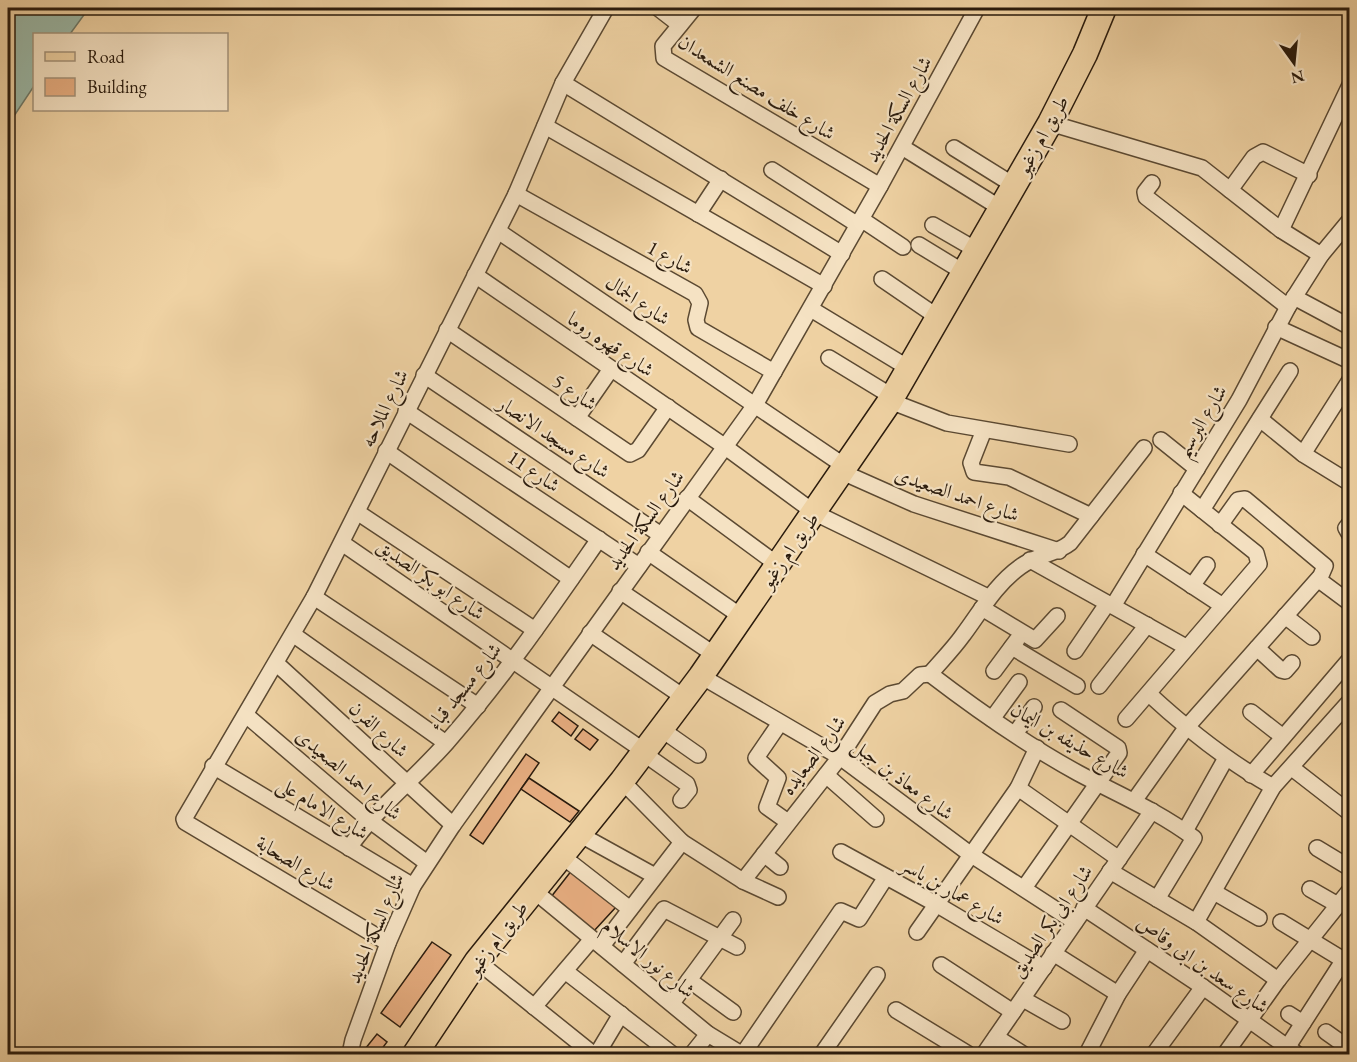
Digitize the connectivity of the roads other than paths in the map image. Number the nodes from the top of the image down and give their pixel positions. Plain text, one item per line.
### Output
1 (606, 8) edge
2 (658, 8) edge
3 (694, 8) edge
4 (977, 8) edge
5 (1104, 8) edge
6 (680, 25) junction
7 (563, 83) junction
8 (1350, 85) edge
9 (1050, 123) junction
10 (545, 126) junction
11 (902, 147) junction
12 (954, 148) dead end
13 (771, 170) dead end
14 (1309, 175) junction
15 (721, 179) junction
16 (1152, 183) dead end
17 (880, 186) junction
18 (1015, 186) junction
19 (1230, 190) junction
20 (516, 194) junction
21 (1002, 209) junction
22 (698, 214) junction
23 (1350, 220) edge
24 (860, 222) junction
25 (933, 225) dead end
26 (1281, 230) junction
27 (498, 231) junction
28 (919, 245) dead end
29 (903, 247) dead end
30 (978, 251) junction
31 (842, 254) junction
32 (1321, 255) junction
33 (965, 273) junction
34 (475, 275) junction
35 (882, 279) dead end
36 (824, 286) junction
37 (1291, 302) junction
38 (811, 309) junction
39 (939, 318) junction
40 (1348, 322) edge
41 (1276, 327) junction
42 (447, 330) junction
43 (829, 358) dead end
44 (1350, 361) edge
45 (611, 369) junction
46 (910, 369) junction
47 (1290, 370) dead end
48 (774, 372) junction
49 (424, 375) junction
50 (1350, 380) edge
51 (891, 399) junction
52 (754, 405) junction
53 (668, 407) junction
54 (406, 411) junction
55 (577, 418) junction
56 (1260, 418) junction
57 (984, 430) junction
58 (1161, 440) dead end
59 (1069, 444) dead end
60 (724, 446) junction
61 (1144, 448) dead end
62 (386, 451) junction
63 (1304, 454) junction
64 (1197, 469) junction
65 (844, 470) junction
66 (1350, 483) edge
67 (1182, 493) junction
68 (687, 498) junction
69 (1202, 510) junction
70 (357, 512) junction
71 (815, 513) junction
72 (1091, 516) junction
73 (1350, 523) edge
74 (1220, 525) junction
75 (1350, 534) edge
76 (661, 535) junction
77 (599, 539) junction
78 (342, 543) junction
79 (1059, 551) junction
80 (648, 552) junction
81 (1143, 554) junction
82 (1030, 560) junction
83 (778, 565) junction
84 (1207, 565) dead end
85 (639, 566) junction
86 (1319, 578) junction
87 (571, 579) junction
88 (1192, 586) junction
89 (620, 591) junction
90 (314, 597) junction
91 (985, 602) junction
92 (1350, 603) edge
93 (1110, 605) junction
94 (1223, 606) junction
95 (1057, 616) dead end
96 (1285, 616) junction
97 (742, 617) junction
98 (1147, 625) junction
99 (535, 630) junction
100 (590, 633) junction
101 (1022, 633) junction
102 (294, 635) junction
103 (1312, 637) dead end
104 (1012, 647) junction
105 (1186, 647) junction
106 (1257, 648) junction
107 (1075, 651) dead end
108 (715, 655) junction
109 (1350, 659) edge
110 (513, 661) junction
111 (1292, 663) dead end
112 (277, 664) junction
113 (993, 671) dead end
114 (930, 674) junction
115 (701, 676) junction
116 (1019, 682) dead end
117 (1077, 686) dead end
118 (1099, 686) dead end
119 (551, 687) junction
120 (1149, 694) junction
121 (685, 698) junction
122 (1350, 701) edge
123 (478, 706) junction
124 (1034, 707) dead end
125 (1060, 711) dead end
126 (1251, 712) dead end
127 (246, 715) junction
128 (992, 719) junction
129 (1126, 719) dead end
130 (780, 723) junction
131 (1186, 728) junction
132 (661, 729) junction
133 (1015, 734) junction
134 (1283, 737) junction
135 (446, 743) junction
136 (1037, 748) junction
137 (644, 752) junction
138 (698, 755) dead end
139 (840, 757) junction
140 (1226, 758) junction
141 (213, 766) junction
142 (1292, 768) junction
143 (826, 775) junction
144 (1251, 775) junction
145 (622, 781) junction
146 (407, 782) junction
147 (1099, 782) junction
148 (1273, 787) junction
149 (1018, 788) junction
150 (681, 800) dead end
151 (1134, 801) junction
152 (1152, 811) junction
153 (1350, 813) edge
154 (184, 819) joint
155 (876, 819) dead end
156 (369, 820) junction
157 (788, 822) junction
158 (453, 825) junction
159 (1070, 825) junction
160 (579, 834) junction
161 (1189, 834) junction
162 (682, 842) junction
163 (349, 848) junction
164 (1317, 848) dead end
165 (841, 852) dead end
166 (764, 854) junction
167 (969, 854) junction
168 (561, 856) junction
169 (427, 863) junction
170 (1114, 865) junction
171 (780, 867) dead end
172 (1350, 868) edge
173 (655, 876) junction
174 (886, 877) junction
175 (743, 881) junction
176 (413, 886) junction
177 (1024, 888) junction
178 (533, 890) junction
179 (1310, 890) dead end
180 (1350, 890) edge
181 (1214, 892) junction
182 (778, 897) dead end
183 (1156, 899) junction
184 (936, 904) junction
185 (1338, 905) junction
186 (1084, 908) junction
187 (630, 909) junction
188 (1259, 918) dead end
189 (733, 920) dead end
190 (1075, 922) junction
191 (1196, 922) junction
192 (1281, 922) dead end
193 (917, 932) dead end
194 (720, 938) junction
195 (1309, 940) junction
196 (597, 942) junction
197 (388, 943) junction
198 (737, 947) dead end
199 (1147, 950) junction
200 (1053, 953) junction
201 (477, 961) junction
202 (1346, 963) edge
203 (623, 964) junction
204 (941, 965) dead end
205 (1044, 968) junction
206 (565, 971) junction
207 (877, 975) dead end
208 (689, 980) junction
209 (1278, 980) junction
210 (1203, 987) junction
211 (1118, 994) junction
212 (1023, 999) junction
213 (672, 1003) junction
214 (534, 1007) junction
215 (896, 1010) dead end
216 (733, 1012) dead end
217 (1013, 1012) junction
218 (621, 1014) junction
219 (1288, 1014) dead end
220 (1248, 1019) junction
221 (1062, 1021) dead end
222 (1303, 1023) junction
223 (1326, 1032) dead end
224 (708, 1034) junction
225 (996, 1038) junction
226 (1348, 1046) edge
227 (1289, 1052) edge
228 (350, 1054) edge
229 (415, 1054) edge
230 (595, 1054) edge
231 (672, 1054) edge
232 (692, 1054) edge
233 (742, 1054) edge
234 (822, 1054) edge
235 (968, 1054) edge
236 (984, 1054) edge
237 (1023, 1054) edge
238 (1087, 1054) edge
239 (1154, 1054) edge
240 (1225, 1054) edge

1 - 7 street, شارع الملاحه
2 - 6 street
3 - 6 street, شارع خلف مصنع الشمعدان
4 - 11 street, شارع السكة الحديد
5 - 9 main road, طريق ام زغيو
6 - 17 street, شارع خلف مصنع الشمعدان
7 - 10 street, شارع الملاحه
7 - 15 street
8 - 14 street
9 - 18 main road, طريق ام زغيو
9 - 19 street
10 - 20 street, شارع الملاحه
10 - 22 street
11 - 17 street, شارع السكة الحديد
11 - 21 street
12 - 18 street
13 - 24 street
14 - 19 street
14 - 26 street
15 - 22 street
15 - 31 street
16 - 37 street
17 - 24 street, شارع السكة الحديد
18 - 21 main road, طريق ام زغيو
19 - 26 street
20 - 27 street, شارع الملاحه
20 - 48 street, شارع 1
21 - 30 main road, طريق ام زغيو
22 - 36 street
23 - 32 street, شارع البرسيم
24 - 29 street
24 - 31 street, شارع السكة الحديد
25 - 30 street
26 - 32 street
27 - 34 street, شارع الملاحه
27 - 52 street, شارع الجمال
28 - 33 street
30 - 33 main road, طريق ام زغيو
31 - 36 street, شارع السكة الحديد
32 - 37 street, شارع البرسيم
33 - 39 main road, طريق ام زغيو
34 - 42 street, شارع الملاحه
34 - 45 street, شارع قهوه روما
35 - 39 street
36 - 38 street, شارع السكة الحديد
37 - 40 street
37 - 41 street, شارع البرسيم
38 - 46 street
38 - 48 street, شارع السكة الحديد
39 - 46 main road, طريق ام زغيو
41 - 44 street
41 - 64 street, شارع البرسيم
42 - 49 street, شارع الملاحه
42 - 55 street, شارع 5
43 - 51 street
45 - 53 street, شارع قهوه روما
45 - 55 street
46 - 51 main road, طريق ام زغيو
47 - 56 street
48 - 52 street, شارع السكة الحديد
49 - 54 street, شارع الملاحه
49 - 76 street, شارع مسجد الانصار
50 - 63 street
51 - 57 street
51 - 65 main road, طريق ام زغيو
52 - 60 street, شارع السكة الحديد
52 - 65 street, شارع الجمال
53 - 55 street, شارع 5
53 - 60 street, شارع قهوه روما
54 - 62 street, شارع الملاحه
54 - 77 street, شارع 11
56 - 63 street
56 - 69 street
57 - 59 street
57 - 72 street
58 - 64 street
60 - 68 street, شارع السكة الحديد
60 - 71 street, شارع قهوه روما
61 - 72 street
62 - 70 street, شارع الملاحه
62 - 87 street
63 - 66 street
64 - 67 street, شارع البرسيم
65 - 71 main road, طريق ام زغيو
65 - 79 street, شارع احمد الصعيدى
67 - 69 street
67 - 81 street, شارع البرسيم
68 - 76 street, شارع السكة الحديد
68 - 83 street
69 - 74 street
70 - 78 street, شارع الملاحه
70 - 99 street
71 - 83 main road, طريق ام زغيو
71 - 91 street, شارع قهوه روما
72 - 79 street
73 - 75 street
74 - 86 street
74 - 94 street
76 - 80 street, شارع السكة الحديد
77 - 85 street, شارع 11
77 - 87 street, شارع مسجد قباء
78 - 90 street, شارع الملاحه
78 - 110 street, شارع ابو بكر الصديق
79 - 82 street
80 - 85 street, شارع السكة الحديد
80 - 97 street
81 - 88 street
81 - 93 street, شارع البرسيم
82 - 91 street
82 - 93 street
83 - 97 main road, طريق ام زغيو
84 - 88 street
85 - 89 street, شارع السكة الحديد
86 - 92 street
86 - 96 street
87 - 99 street, شارع مسجد قباء
88 - 94 street
89 - 100 street, شارع السكة الحديد
89 - 108 street
90 - 102 street, شارع الملاحه
90 - 123 street
91 - 101 street, شارع قهوه روما
91 - 114 street
93 - 98 street
93 - 107 street, شارع البرسيم
94 - 105 street
95 - 101 street
96 - 103 street
96 - 106 street
97 - 108 main road, طريق ام زغيو
98 - 105 street
98 - 118 street
99 - 110 street, شارع مسجد قباء
100 - 119 street, شارع السكة الحديد
100 - 121 street
101 - 104 street
102 - 112 street, شارع الملاحه
102 - 135 street
104 - 113 street
104 - 117 street
105 - 120 street
106 - 111 street
106 - 131 street
108 - 115 main road, طريق ام زغيو
109 - 134 street
110 - 119 street, شارع ابو بكر الصديق
110 - 123 street, شارع مسجد قباء
112 - 127 street, شارع الملاحه
112 - 146 street, شارع الفرن
114 - 128 street, شارع حذيفه بن اليمان
114 - 139 street, شارع الصعايده
115 - 121 main road, طريق ام زغيو
115 - 130 street, شارع معاذ بن جبل
116 - 128 street
119 - 137 street, شارع ابو بكر الصديق
119 - 158 street, شارع السكة الحديد
120 - 129 street
120 - 131 street
121 - 132 main road, طريق ام زغيو
122 - 142 street
123 - 135 street, شارع مسجد قباء
124 - 133 street
125 - 147 street
126 - 134 street
127 - 141 street, شارع الملاحه
127 - 156 street, شارع احمد الصعيدى
128 - 133 street, شارع حذيفه بن اليمان
130 - 139 street, شارع معاذ بن جبل
130 - 157 street
131 - 140 street
131 - 151 street
132 - 137 main road, طريق ام زغيو
132 - 138 street
133 - 136 street, شارع حذيفه بن اليمان
134 - 144 street
135 - 146 street, شارع مسجد قباء
136 - 147 street, شارع حذيفه بن اليمان
136 - 149 street
137 - 145 main road, طريق ام زغيو
137 - 150 street, شارع ابو بكر الصديق
139 - 143 street, شارع الصعايده
139 - 167 street, شارع معاذ بن جبل
140 - 144 street
140 - 161 street
141 - 154 street, شارع الملاحه
141 - 163 street, شارع الامام على
142 - 148 street
142 - 153 street
143 - 155 street
143 - 157 street, شارع الصعايده
144 - 148 street
145 - 160 main road, طريق ام زغيو
145 - 162 street
146 - 156 street, شارع مسجد قباء
146 - 158 street, شارع الفرن
147 - 151 street, شارع حذيفه بن اليمان
147 - 159 street
148 - 181 street
149 - 159 street
149 - 167 street
151 - 152 street, شارع حذيفه بن اليمان
152 - 161 street, شارع حذيفه بن اليمان
152 - 170 street, شارع ابى بكر الصديق
154 - 197 street, شارع الصحابة
156 - 163 street, شارع مسجد قباء
156 - 169 street, شارع احمد الصعيدى
157 - 166 street, شارع الصعايده
158 - 169 street, شارع السكة الحديد
159 - 170 street
159 - 177 street
160 - 168 main road, طريق ام زغيو
160 - 173 street
161 - 183 street
162 - 173 street
162 - 175 street
163 - 176 street, شارع الامام على
164 - 172 street
165 - 174 street, شارع عمار بن ياسر
166 - 171 street
166 - 175 street, شارع الصعايده
167 - 177 street, شارع معاذ بن جبل
167 - 184 street
168 - 178 main road, طريق ام زغيو
168 - 187 street
169 - 176 street, شارع السكة الحديد
170 - 183 street
170 - 186 street, شارع ابى بكر الصديق
173 - 187 street
174 - 184 street, شارع عمار بن ياسر
174 - 233 street
175 - 182 street
176 - 197 street, شارع السكة الحديد
177 - 190 street, شارع معاذ بن جبل
178 - 196 street, شارع نور الاسلام
178 - 201 main road, طريق ام زغيو
179 - 185 street
180 - 185 street
181 - 188 street
181 - 191 street
183 - 191 street
184 - 193 street
184 - 205 street, شارع عمار بن ياسر
185 - 195 street
186 - 190 street, شارع ابى بكر الصديق
186 - 199 street, شارع سعد بن ابى وقاص
187 - 196 street
189 - 194 street
190 - 200 street, شارع ابى بكر الصديق
191 - 209 street
192 - 195 street
194 - 198 street
194 - 203 street
194 - 208 street
195 - 202 street
195 - 209 street
196 - 203 street, شارع نور الاسلام
196 - 206 street
197 - 228 street, شارع السكة الحديد
199 - 210 street, شارع سعد بن ابى وقاص
199 - 211 street
200 - 205 street, شارع ابى بكر الصديق
200 - 211 street
201 - 214 street
201 - 229 main road, طريق ام زغيو
202 - 222 street
203 - 213 street, شارع نور الاسلام
204 - 217 street
205 - 212 street, شارع ابى بكر الصديق
206 - 214 street
206 - 218 street
207 - 234 street
208 - 213 street
208 - 216 street
209 - 220 street
210 - 220 street, شارع سعد بن ابى وقاص
210 - 239 street
211 - 238 street
212 - 217 street, شارع ابى بكر الصديق
212 - 221 street
213 - 224 street, شارع نور الاسلام
214 - 230 street
215 - 235 street
217 - 225 street, شارع ابى بكر الصديق
218 - 230 street
218 - 231 street
219 - 222 street
220 - 227 street, شارع سعد بن ابى وقاص
220 - 240 street
222 - 227 street
223 - 226 street
224 - 232 street
224 - 233 street, شارع نور الاسلام
225 - 236 street, شارع ابى بكر الصديق
225 - 237 street

